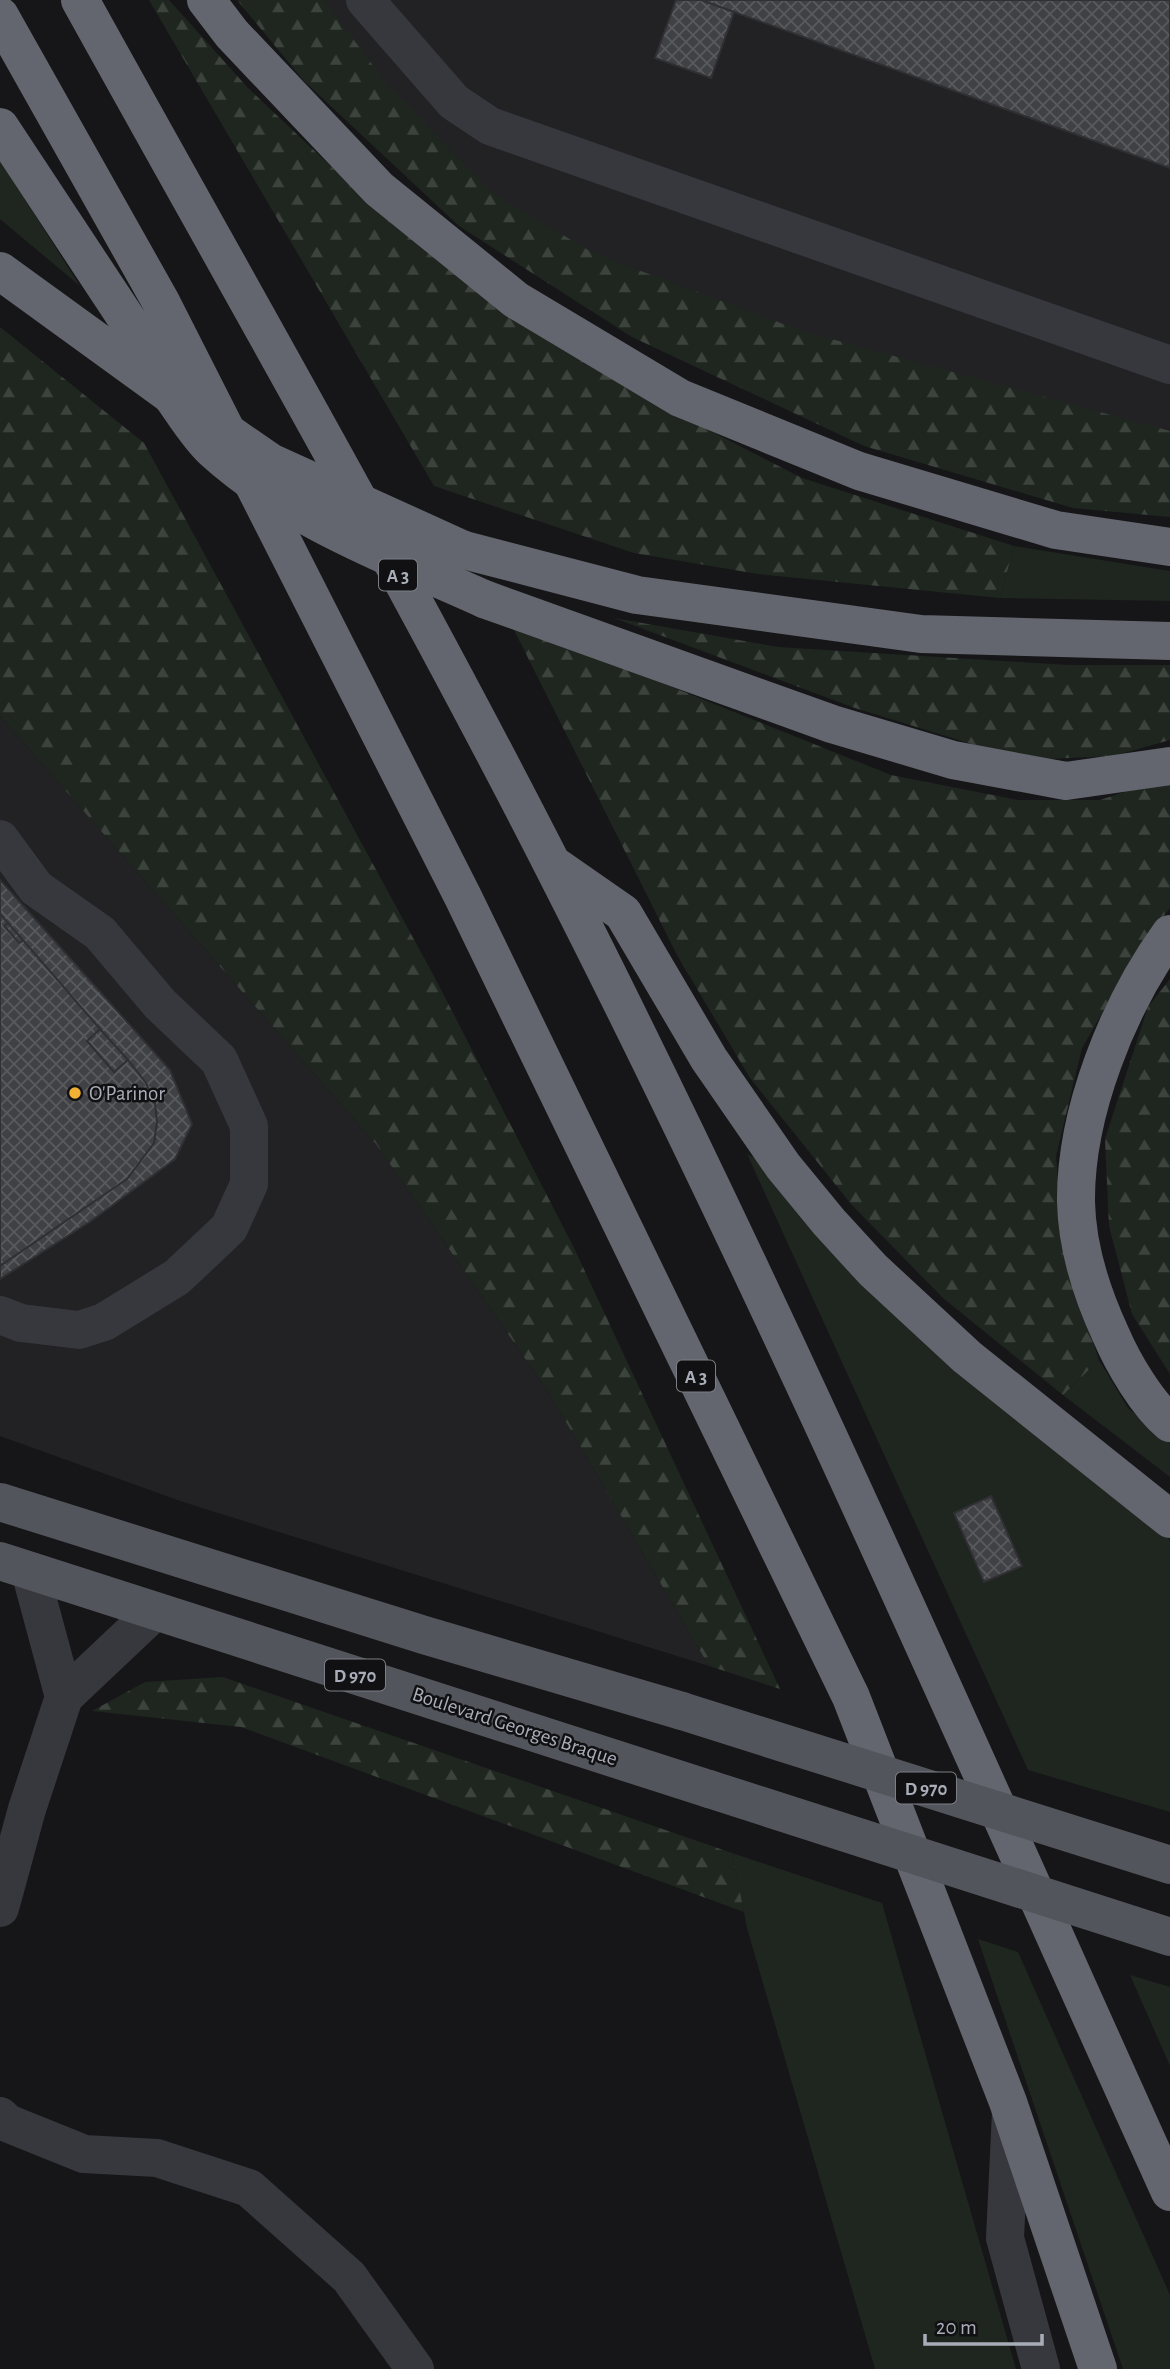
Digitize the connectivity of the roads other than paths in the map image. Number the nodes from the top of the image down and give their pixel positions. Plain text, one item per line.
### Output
1 (80, 0) edge
2 (206, 0) edge
3 (365, 0) edge
4 (0, 16) edge
5 (0, 127) edge
6 (0, 271) edge
7 (1170, 366) edge
8 (171, 395) junction
9 (218, 416) junction
10 (1170, 547) edge
11 (1170, 641) edge
12 (1170, 766) edge
13 (0, 839) edge
14 (552, 864) junction
15 (1170, 934) edge
16 (0, 1315) edge
17 (1170, 1423) edge
18 (0, 1502) edge
19 (1170, 1519) edge
20 (15, 1566) edge
21 (155, 1611) junction
22 (64, 1697) junction
23 (1170, 1865) edge
24 (0, 1908) edge
25 (1170, 1937) edge
26 (1011, 2112) junction
27 (0, 2116) edge
28 (1170, 2192) edge
29 (415, 2369) edge
30 (1041, 2369) edge
31 (1098, 2369) edge

1 - 14 highway, A 3
2 - 10 highway
3 - 7 street
4 - 9 highway, A 3
5 - 9 highway
6 - 8 highway
8 - 11 highway, bridge
8 - 12 highway, bridge
9 - 26 highway, A 3
13 - 16 street
14 - 19 highway
14 - 28 highway, A 3
15 - 17 highway
18 - 23 main road, D 970, bridge
20 - 21 main road, Boulevard Georges Braque / D 970
20 - 22 street
21 - 22 street
21 - 25 main road, Boulevard Georges Braque / D 970, bridge
22 - 24 street
26 - 30 street
26 - 31 highway, A 3
27 - 29 street

